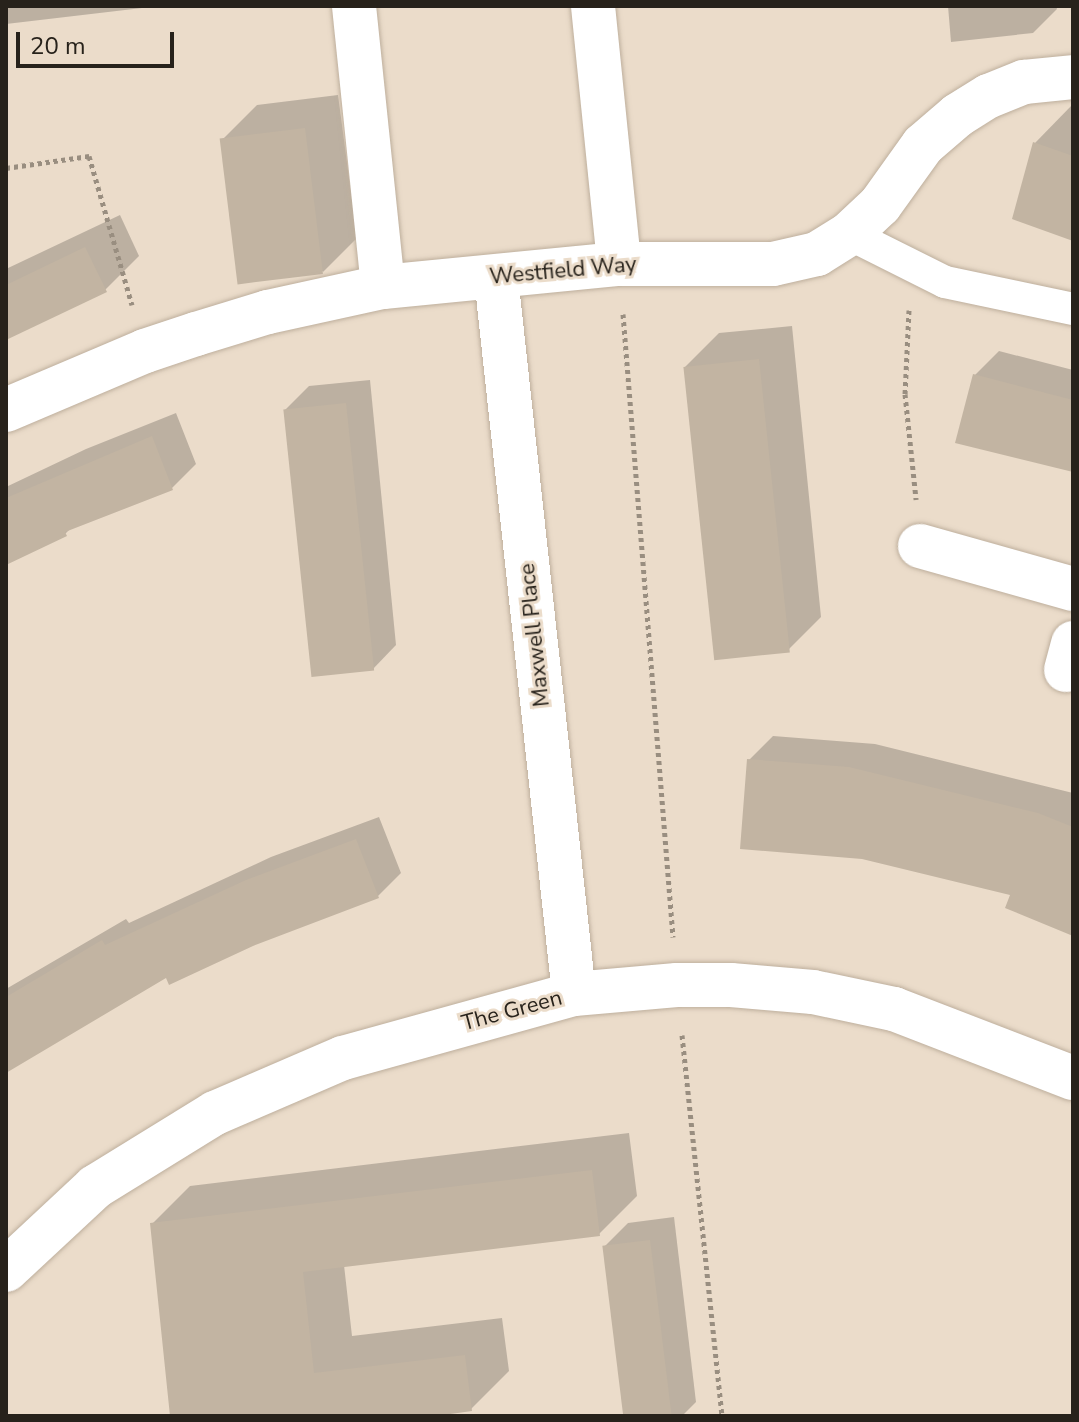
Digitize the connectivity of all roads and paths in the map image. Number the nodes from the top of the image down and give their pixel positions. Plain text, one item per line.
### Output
1 (354, 6) edge
2 (593, 6) edge
3 (1073, 77) edge
4 (6, 168) edge
5 (849, 234) junction
6 (619, 264) junction
7 (915, 266) junction
8 (496, 277) junction
9 (383, 287) junction
10 (1073, 309) edge
11 (145, 351) junction
12 (6, 410) edge
13 (920, 546) joint
14 (1073, 589) edge
15 (677, 985) junction
16 (574, 994) junction
17 (1073, 1078) edge
18 (6, 1270) edge
19 (722, 1416) edge

1 - 9 street
2 - 6 street
3 - 5 street, Westfield Way
4 - 11 path
5 - 6 street, Westfield Way
5 - 7 lane
6 - 8 street, Westfield Way
6 - 15 path
7 - 10 lane
7 - 13 path
8 - 9 street, Westfield Way
8 - 16 street, Maxwell Place
9 - 11 street, Westfield Way
11 - 12 street, Westfield Way
13 - 14 street
15 - 16 street, The Green
15 - 17 street, The Green
15 - 19 path
16 - 18 street, The Green

